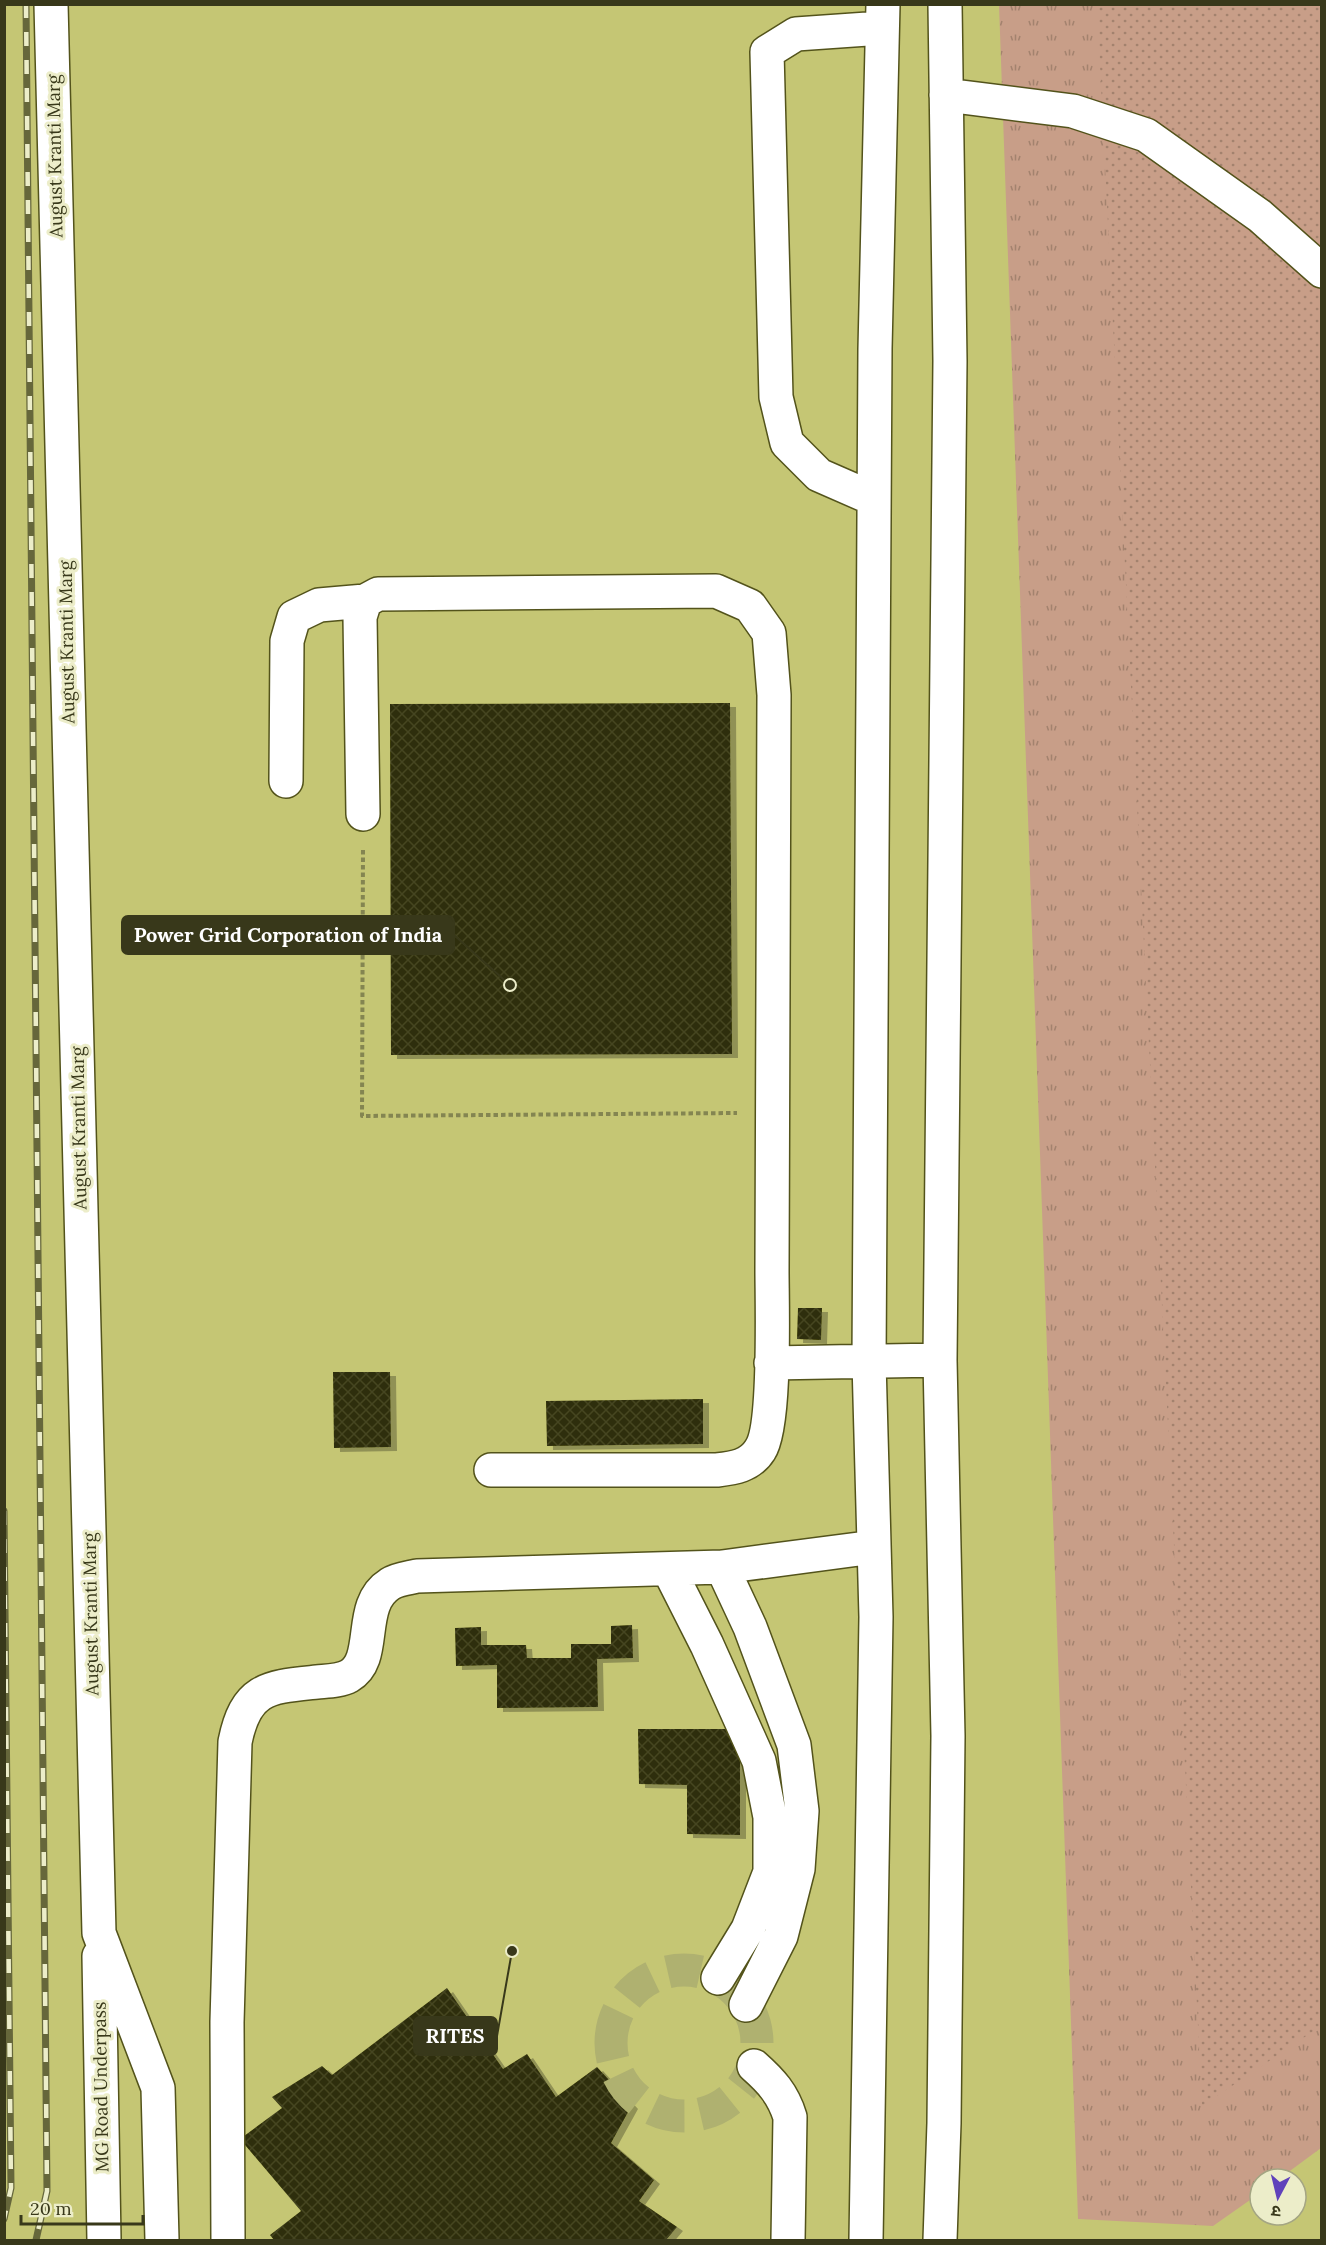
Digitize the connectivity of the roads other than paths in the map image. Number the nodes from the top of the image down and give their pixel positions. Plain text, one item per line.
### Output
1 (51, 4) edge
2 (945, 4) edge
3 (882, 16) edge
4 (945, 95) junction
5 (1322, 271) edge
6 (874, 499) junction
7 (365, 602) junction
8 (286, 781) dead end
9 (363, 814) road end
10 (940, 1359) junction
11 (869, 1362) junction
12 (771, 1363) junction
13 (491, 1470) dead end
14 (874, 1547) junction
15 (722, 1567) junction
16 (669, 1570) junction
17 (99, 1933) junction
18 (718, 1978) dead end
19 (746, 2005) dead end
20 (754, 2066) tunnel mouth
21 (104, 2241) edge
22 (162, 2241) edge
23 (228, 2241) edge
24 (788, 2241) edge
25 (866, 2241) edge
26 (940, 2241) edge

1 - 17 street, August Kranti Marg
2 - 4 street
3 - 6 street
3 - 6 street
4 - 5 street
4 - 10 street
6 - 11 street
7 - 8 street
7 - 9 street
7 - 12 street
10 - 11 street
10 - 26 street
11 - 12 street
11 - 14 street
12 - 13 street
14 - 15 street
14 - 25 street
15 - 16 street
15 - 19 street
16 - 18 street
16 - 23 street
17 - 21 street, MG Road Underpass
17 - 22 street, August Kranti Marg
20 - 24 street

